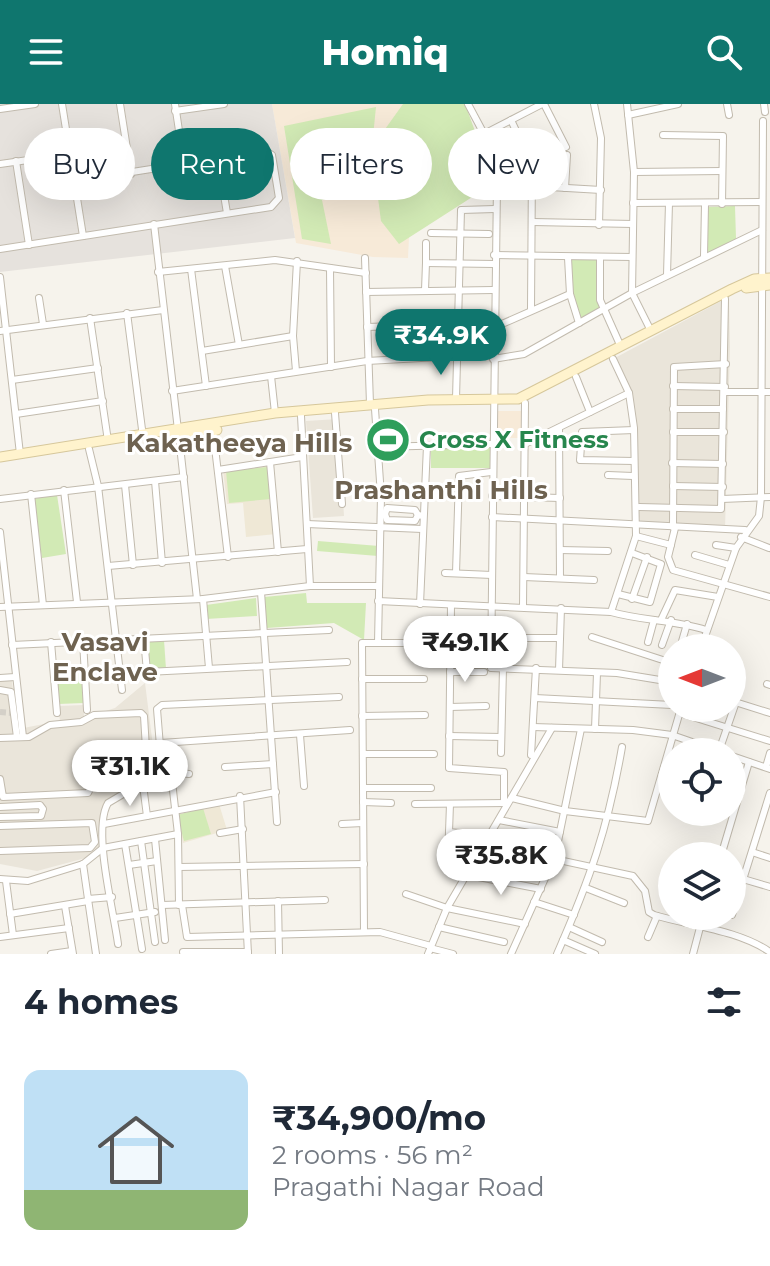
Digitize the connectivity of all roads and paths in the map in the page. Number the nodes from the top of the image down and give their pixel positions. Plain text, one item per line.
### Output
1 (35, 104) edge
2 (62, 104) edge
3 (120, 104) edge
4 (224, 104) edge
5 (468, 104) edge
6 (543, 104) edge
7 (594, 104) edge
8 (627, 104) edge
9 (678, 104) edge
10 (727, 104) edge
11 (4, 107) edge
12 (175, 107) edge
13 (628, 115) junction
14 (729, 115) dead end
15 (511, 120) junction
16 (763, 121) dead end
17 (66, 128) edge
18 (124, 128) edge
19 (178, 128) edge
20 (481, 128) edge
21 (496, 128) edge
22 (515, 128) edge
23 (555, 128) edge
24 (663, 135) dead end
25 (767, 136) edge
26 (24, 160) edge
27 (16, 161) junction
28 (0, 164) edge
29 (767, 169) edge
30 (722, 171) junction
31 (274, 172) edge
32 (634, 172) junction
33 (568, 188) edge
34 (601, 190) junction
35 (78, 200) edge
36 (225, 200) edge
37 (495, 200) edge
38 (533, 200) edge
39 (761, 202) junction
40 (633, 203) junction
41 (669, 203) junction
42 (705, 204) junction
43 (722, 204) junction
44 (495, 209) junction
45 (227, 213) junction
46 (533, 222) junction
47 (154, 224) junction
48 (633, 224) junction
49 (599, 225) junction
50 (762, 230) junction
51 (431, 233) dead end
52 (460, 234) junction
53 (489, 234) dead end
54 (83, 236) junction
55 (426, 243) dead end
56 (29, 245) junction
57 (0, 249) edge
58 (494, 255) junction
59 (532, 256) junction
60 (704, 256) junction
61 (600, 257) junction
62 (632, 257) junction
63 (365, 258) dead end
64 (568, 258) junction
65 (297, 261) junction
66 (426, 263) junction
67 (459, 264) junction
68 (494, 264) junction
69 (225, 266) junction
70 (330, 268) junction
71 (191, 269) junction
72 (158, 272) junction
73 (366, 273) junction
74 (667, 275) junction
75 (0, 277) edge
76 (766, 281) edge
77 (425, 290) junction
78 (458, 290) junction
79 (493, 290) junction
80 (366, 292) junction
81 (632, 293) junction
82 (570, 294) junction
83 (39, 298) dead end
84 (725, 299) junction
85 (531, 309) junction
86 (163, 310) junction
87 (604, 310) junction
88 (127, 313) junction
89 (90, 318) junction
90 (766, 322) edge
91 (579, 323) junction
92 (43, 324) junction
93 (458, 324) junction
94 (367, 327) junction
95 (493, 328) junction
96 (3, 330) edge
97 (651, 331) junction
98 (293, 336) junction
99 (239, 345) junction
100 (621, 347) junction
101 (202, 351) junction
102 (767, 355) edge
103 (457, 356) junction
104 (493, 359) junction
105 (613, 359) junction
106 (367, 361) junction
107 (726, 364) junction
108 (331, 367) junction
109 (98, 368) junction
110 (296, 371) junction
111 (271, 376) junction
112 (576, 377) junction
113 (12, 380) junction
114 (206, 386) junction
115 (673, 386) junction
116 (725, 390) junction
117 (172, 391) junction
118 (767, 392) edge
119 (629, 393) junction
120 (456, 399) junction
121 (103, 401) junction
122 (493, 401) junction
123 (525, 403) junction
124 (372, 407) junction
125 (673, 409) junction
126 (723, 409) junction
127 (590, 412) junction
128 (275, 413) junction
129 (335, 413) junction
130 (16, 414) junction
131 (301, 416) junction
132 (559, 428) junction
133 (634, 430) junction
134 (213, 431) junction
135 (673, 432) junction
136 (724, 432) junction
137 (178, 433) junction
138 (143, 437) junction
139 (108, 442) junction
140 (492, 444) junction
141 (525, 444) junction
142 (427, 446) junction
143 (378, 447) junction
144 (89, 449) junction
145 (20, 454) junction
146 (302, 457) junction
147 (0, 460) edge
148 (634, 461) junction
149 (270, 462) junction
150 (672, 463) junction
151 (723, 464) junction
152 (218, 470) junction
153 (491, 472) junction
154 (608, 475) dead end
155 (633, 476) junction
156 (184, 477) junction
157 (155, 481) junction
158 (125, 485) junction
159 (98, 486) junction
160 (673, 486) junction
161 (723, 487) junction
162 (64, 490) junction
163 (31, 494) junction
164 (492, 496) junction
165 (524, 497) junction
166 (761, 497) junction
167 (770, 497) edge
168 (560, 498) junction
169 (0, 499) edge
170 (722, 499) junction
171 (342, 504) dead end
172 (639, 507) dead end
173 (674, 509) junction
174 (383, 514) junction
175 (420, 516) junction
176 (492, 517) junction
177 (524, 518) junction
178 (560, 521) junction
179 (635, 523) junction
180 (307, 524) junction
181 (381, 526) junction
182 (674, 527) junction
183 (422, 529) junction
184 (0, 532) edge
185 (743, 533) junction
186 (636, 536) junction
187 (671, 545) junction
188 (716, 545) dead end
189 (736, 548) junction
190 (769, 548) edge
191 (307, 549) junction
192 (560, 550) junction
193 (608, 551) dead end
194 (278, 552) junction
195 (632, 553) junction
196 (695, 555) dead end
197 (228, 557) junction
198 (647, 557) junction
199 (193, 560) junction
200 (162, 563) junction
201 (133, 565) junction
202 (729, 565) junction
203 (108, 566) junction
204 (3, 571) edge
205 (445, 573) dead end
206 (456, 573) junction
207 (492, 575) junction
208 (524, 577) junction
209 (560, 578) junction
210 (594, 580) dead end
211 (724, 583) junction
212 (310, 586) junction
213 (379, 586) junction
214 (261, 592) junction
215 (618, 594) junction
216 (769, 594) edge
217 (718, 597) junction
218 (200, 599) junction
219 (632, 599) junction
220 (112, 601) junction
221 (378, 601) junction
222 (77, 602) junction
223 (420, 604) junction
224 (43, 605) junction
225 (451, 605) junction
226 (9, 606) junction
227 (0, 607) edge
228 (491, 607) junction
229 (523, 607) junction
230 (561, 608) junction
231 (611, 612) junction
232 (658, 620) junction
233 (671, 620) junction
234 (687, 624) junction
235 (329, 630) dead end
236 (706, 630) junction
237 (263, 631) junction
238 (206, 634) junction
239 (666, 634) edge
240 (684, 634) edge
241 (705, 634) edge
242 (592, 637) dead end
243 (144, 638) junction
244 (451, 638) junction
245 (492, 638) junction
246 (560, 638) junction
247 (116, 639) junction
248 (83, 641) junction
249 (51, 642) junction
250 (648, 642) dead end
251 (378, 643) junction
252 (431, 643) dead end
253 (12, 645) junction
254 (658, 658) edge
255 (347, 662) dead end
256 (267, 665) junction
257 (209, 668) junction
258 (503, 668) junction
259 (536, 668) junction
260 (559, 670) junction
261 (450, 672) junction
262 (484, 672) dead end
263 (597, 673) junction
264 (15, 677) junction
265 (0, 678) edge
266 (362, 679) junction
267 (424, 679) dead end
268 (658, 680) edge
269 (0, 690) edge
270 (122, 690) dead end
271 (339, 697) dead end
272 (535, 698) junction
273 (269, 699) junction
274 (596, 701) junction
275 (658, 704) edge
276 (486, 706) dead end
277 (746, 706) edge
278 (450, 707) junction
279 (87, 710) dead end
280 (17, 712) junction
281 (57, 713) dead end
282 (770, 713) edge
283 (425, 715) dead end
284 (362, 716) junction
285 (677, 722) edge
286 (712, 722) edge
287 (729, 722) edge
288 (533, 727) junction
289 (552, 728) junction
290 (727, 728) junction
291 (581, 729) junction
292 (595, 729) junction
293 (350, 730) dead end
294 (270, 734) junction
295 (300, 735) junction
296 (672, 735) junction
297 (449, 736) junction
298 (20, 737) junction
299 (501, 737) junction
300 (0, 738) edge
301 (680, 738) edge
302 (724, 738) edge
303 (770, 741) edge
304 (161, 743) junction
305 (622, 747) dead end
306 (501, 753) dead end
307 (770, 753) edge
308 (363, 754) junction
309 (434, 754) dead end
310 (531, 755) dead end
311 (746, 761) edge
312 (749, 762) junction
313 (273, 764) junction
314 (225, 767) dead end
315 (768, 768) edge
316 (162, 771) junction
317 (746, 772) edge
318 (171, 773) junction
319 (189, 774) dead end
320 (0, 779) edge
321 (143, 785) junction
322 (304, 786) dead end
323 (363, 788) junction
324 (431, 788) dead end
325 (276, 792) junction
326 (770, 793) edge
327 (240, 796) junction
328 (509, 801) junction
329 (363, 802) junction
330 (391, 803) dead end
331 (415, 804) dead end
332 (450, 804) junction
333 (0, 807) edge
334 (176, 811) junction
335 (565, 811) junction
336 (147, 816) junction
337 (0, 817) edge
338 (610, 817) junction
339 (499, 820) junction
340 (277, 822) dead end
341 (363, 823) junction
342 (104, 824) junction
343 (342, 824) dead end
344 (761, 825) junction
345 (0, 826) edge
346 (770, 828) edge
347 (243, 829) junction
348 (449, 832) junction
349 (560, 832) junction
350 (220, 833) dead end
351 (178, 834) junction
352 (491, 836) junction
353 (155, 839) junction
354 (141, 841) junction
355 (125, 844) junction
356 (485, 844) junction
357 (103, 848) junction
358 (0, 851) edge
359 (752, 852) junction
360 (555, 856) junction
361 (770, 858) edge
362 (448, 860) dead end
363 (157, 861) junction
364 (144, 863) junction
365 (83, 864) junction
366 (364, 864) junction
367 (129, 865) junction
368 (595, 865) junction
369 (246, 866) junction
370 (179, 867) junction
371 (746, 870) edge
372 (468, 875) junction
373 (3, 880) edge
374 (746, 880) edge
375 (770, 887) edge
376 (586, 888) junction
377 (541, 889) junction
378 (406, 894) dead end
379 (112, 897) junction
380 (88, 900) junction
381 (325, 900) dead end
382 (278, 901) junction
383 (247, 902) junction
384 (534, 902) junction
385 (624, 903) dead end
386 (180, 905) junction
387 (65, 906) junction
388 (162, 908) junction
389 (447, 908) junction
390 (151, 912) junction
391 (10, 914) junction
392 (137, 915) junction
393 (574, 915) junction
394 (657, 916) joint
395 (115, 918) junction
396 (525, 924) junction
397 (439, 927) junction
398 (569, 927) junction
399 (69, 928) junction
400 (699, 930) edge
401 (710, 930) edge
402 (727, 930) edge
403 (364, 932) junction
404 (726, 933) junction
405 (279, 934) junction
406 (13, 935) junction
407 (248, 935) junction
408 (0, 937) edge
409 (648, 937) dead end
410 (165, 940) dead end
411 (563, 940) junction
412 (155, 942) dead end
413 (504, 942) dead end
414 (602, 942) dead end
415 (118, 944) dead end
416 (142, 949) dead end
417 (430, 949) edge
418 (581, 951) edge
419 (72, 952) edge
420 (183, 952) dead end
421 (770, 952) edge
422 (248, 953) edge
423 (51, 954) edge
424 (96, 954) edge
425 (279, 954) edge
426 (453, 954) edge
427 (511, 954) edge
428 (557, 954) edge
429 (595, 954) edge
430 (693, 954) edge

1 - 11 street
2 - 17 street
3 - 18 street
4 - 12 street
5 - 20 street
6 - 15 street
6 - 23 street
7 - 34 street
8 - 13 street
9 - 13 street
10 - 14 street
12 - 19 street
13 - 32 street
15 - 21 street
15 - 22 street
16 - 25 street
24 - 30 street
25 - 29 street
26 - 27 street
27 - 28 street
27 - 56 street
29 - 39 street
30 - 32 street
30 - 43 street
31 - 45 street
32 - 40 street
33 - 34 street
34 - 49 street
35 - 54 street
36 - 45 street
37 - 44 street
38 - 46 street
39 - 43 street
39 - 50 street
40 - 41 street
40 - 48 street
41 - 42 street
41 - 74 street
42 - 43 street
42 - 60 street
44 - 52 street
44 - 58 street
45 - 47 street
46 - 49 street
46 - 59 street
47 - 54 street
47 - 72 street
48 - 49 street
48 - 62 street
50 - 60 street
50 - 76 street
51 - 52 street
52 - 53 street
52 - 67 street
54 - 56 street
55 - 66 street
56 - 57 street
58 - 59 street
58 - 68 street
59 - 64 street
59 - 85 street
60 - 74 street
61 - 62 street
61 - 64 street
61 - 87 street
62 - 81 street
63 - 73 street
64 - 82 street
65 - 69 street
65 - 70 street
65 - 98 street
66 - 67 street
66 - 77 street
67 - 68 street
67 - 78 street
68 - 79 street
69 - 71 street
69 - 99 street
70 - 73 street
70 - 108 street
71 - 72 street
71 - 101 street
72 - 86 street
73 - 80 street
74 - 81 street
75 - 96 street
76 - 84 main road
76 - 90 street
76 - 97 main road
77 - 78 street
77 - 80 street
78 - 79 street
78 - 93 street
79 - 95 street
80 - 94 street
81 - 87 street
81 - 97 street
82 - 85 street
82 - 91 street
83 - 92 street
84 - 105 main road
84 - 107 street
85 - 95 street
86 - 88 street
86 - 117 street
87 - 91 street
87 - 100 street
88 - 89 street
88 - 138 street
89 - 92 street
89 - 109 street
90 - 102 street
91 - 104 street
92 - 96 street
93 - 94 street
93 - 103 street
94 - 106 street
95 - 104 street
96 - 113 street
97 - 100 main road
98 - 99 street
98 - 110 street
99 - 101 street
100 - 122 main road
101 - 114 street
102 - 118 street
103 - 106 street
103 - 120 street
104 - 122 street
105 - 112 main road
105 - 119 street
106 - 108 street
106 - 124 street
107 - 115 street
107 - 116 street
108 - 110 street
109 - 113 street
109 - 121 street
110 - 111 street
111 - 114 street
111 - 128 street
112 - 123 main road
112 - 127 street
113 - 130 street
114 - 117 street
115 - 116 street
115 - 125 street
116 - 118 street
116 - 126 street
117 - 137 street
118 - 166 street
119 - 127 street
119 - 133 street
120 - 122 main road
120 - 124 main road
121 - 130 street
121 - 139 street
122 - 123 main road
122 - 124 main road
122 - 140 street
123 - 141 street
124 - 128 main road
124 - 129 main road
124 - 143 street
125 - 126 street
125 - 135 street
126 - 136 street
127 - 132 street
128 - 137 main road
129 - 131 main road
129 - 171 street
130 - 145 street
131 - 134 main road
131 - 146 street
132 - 141 street
132 - 168 street
133 - 148 street
133 - 148 street
134 - 137 main road
134 - 152 street
135 - 136 street
135 - 150 street
136 - 151 street
137 - 138 main road
137 - 144 main road
137 - 156 street
138 - 139 main road
139 - 145 main road
140 - 142 street
140 - 153 street
141 - 165 street
142 - 143 street
142 - 175 street
143 - 174 street
144 - 147 main road
144 - 159 street
145 - 147 main road
146 - 149 street
146 - 180 street
148 - 155 street
149 - 152 street
149 - 194 street
150 - 151 street
150 - 160 street
151 - 161 street
152 - 197 street
153 - 164 street
153 - 206 street
154 - 155 street
155 - 179 street
156 - 157 street
156 - 199 street
157 - 158 street
157 - 200 street
158 - 159 street
158 - 201 street
159 - 162 street
159 - 203 street
160 - 161 street
160 - 173 street
161 - 170 street
162 - 163 street
162 - 222 street
163 - 169 street
163 - 224 street
164 - 165 street
164 - 176 street
165 - 168 street
165 - 177 street
166 - 167 street
166 - 170 street
166 - 185 street
168 - 178 street
170 - 173 street
172 - 173 street
173 - 182 street
174 - 175 street
174 - 175 street
174 - 181 street
175 - 183 street
176 - 177 street
176 - 207 street
177 - 178 street
177 - 208 street
178 - 179 street
178 - 192 street
179 - 182 street
179 - 186 street
180 - 181 street
180 - 191 street
181 - 183 street
181 - 213 street
182 - 185 street
182 - 187 street
183 - 223 street
184 - 204 street
185 - 189 street
185 - 190 street
186 - 187 street
186 - 195 street
187 - 211 street
188 - 189 street
189 - 202 street
191 - 194 street
191 - 212 street
192 - 193 street
192 - 209 street
194 - 197 street
195 - 198 street
195 - 215 street
196 - 202 street
197 - 199 street
198 - 219 street
198 - 219 street
199 - 200 street
199 - 218 street
200 - 201 street
201 - 203 street
202 - 211 street
203 - 220 street
204 - 226 street
205 - 206 street
206 - 207 street
207 - 228 street
208 - 209 street
208 - 229 street
209 - 210 street
211 - 216 street
211 - 217 street
212 - 213 street
212 - 214 street
213 - 221 street
214 - 218 street
214 - 237 street
215 - 219 street
215 - 231 street
217 - 232 street
217 - 236 street
218 - 220 street
218 - 238 street
220 - 222 street
220 - 247 street
221 - 223 street
221 - 251 street
222 - 224 street
223 - 225 street
224 - 226 street
225 - 228 street
225 - 244 street
226 - 227 street
226 - 253 street
228 - 229 street
228 - 245 street
229 - 230 street
230 - 231 street
230 - 246 street
231 - 232 street
232 - 233 street
232 - 250 street
233 - 234 street
233 - 239 street
234 - 236 street
234 - 240 street
235 - 237 street
236 - 241 street
237 - 238 street
237 - 256 street
238 - 243 street
238 - 257 street
242 - 254 street
243 - 247 street
243 - 257 street
244 - 245 street
244 - 261 street
245 - 246 street
245 - 258 street
246 - 260 street
247 - 248 street
247 - 270 street
248 - 249 street
248 - 279 street
249 - 253 street
249 - 281 street
251 - 252 street
251 - 266 street
253 - 264 street
255 - 256 street
256 - 257 street
256 - 273 street
258 - 259 street
258 - 299 street
259 - 260 street
259 - 272 street
260 - 263 street
261 - 262 street
261 - 278 street
263 - 268 street
263 - 274 street
264 - 265 street
264 - 280 street
266 - 267 street
266 - 284 street
269 - 280 street
271 - 273 street
272 - 274 street
272 - 288 street
273 - 294 street
273 - 304 street
274 - 275 street
274 - 292 street
276 - 278 street
277 - 282 street
278 - 297 street
280 - 298 street
283 - 284 street
284 - 308 street
285 - 296 street
286 - 290 street
287 - 290 street
288 - 289 street
288 - 310 street
289 - 291 street
289 - 328 street
290 - 302 street
290 - 303 street
291 - 292 street
291 - 335 street
292 - 296 street
293 - 295 street
294 - 295 street
294 - 304 street
294 - 313 street
295 - 322 street
296 - 301 street
296 - 338 street
297 - 299 street
297 - 328 street
298 - 300 street
298 - 320 street
299 - 306 street
304 - 316 street
305 - 338 street
307 - 315 street
308 - 309 street
308 - 323 street
311 - 312 street
312 - 315 street
312 - 317 street
313 - 314 street
313 - 325 street
316 - 318 street
316 - 321 street
318 - 319 street
318 - 334 street
321 - 336 street
321 - 342 street
323 - 324 street
323 - 329 street
325 - 327 street
325 - 340 street
326 - 344 street
327 - 334 street
327 - 347 street
328 - 332 street
328 - 335 street
328 - 339 street
329 - 330 street
329 - 341 street
331 - 332 street
332 - 348 street
333 - 337 street
334 - 336 street
334 - 351 street
335 - 338 street
335 - 349 street
336 - 342 street
338 - 368 street
339 - 349 street
339 - 352 street
341 - 343 street
341 - 366 street
342 - 357 street
344 - 346 street
344 - 359 street
345 - 358 street
347 - 350 street
347 - 369 street
348 - 352 street
348 - 362 street
349 - 360 street
351 - 353 street
351 - 370 street
352 - 356 street
353 - 354 street
353 - 363 street
354 - 355 street
354 - 364 street
355 - 357 street
355 - 367 street
356 - 360 street
356 - 372 street
357 - 365 street
357 - 379 street
359 - 361 street
359 - 371 street
360 - 368 street
360 - 377 street
363 - 364 street
363 - 388 street
364 - 367 street
364 - 390 street
365 - 373 street
365 - 380 street
366 - 369 street
366 - 403 street
367 - 392 street
368 - 376 street
368 - 394 street
369 - 370 street
369 - 383 street
370 - 386 street
372 - 377 street
372 - 389 street
373 - 391 street
374 - 375 street
376 - 385 street
376 - 393 street
377 - 384 street
378 - 389 street
379 - 380 street
379 - 395 street
380 - 387 street
380 - 424 street
381 - 382 street
382 - 383 street
382 - 405 street
383 - 386 street
383 - 407 street
384 - 393 street
384 - 396 street
386 - 388 street
386 - 407 street
387 - 391 street
387 - 399 street
388 - 390 street
388 - 410 street
389 - 396 street
389 - 397 street
390 - 392 street
390 - 412 street
391 - 406 street
392 - 395 street
392 - 416 street
393 - 398 street
394 - 409 street
395 - 415 street
396 - 427 street
397 - 413 street
397 - 417 street
398 - 411 street
398 - 414 street
399 - 406 street
399 - 419 street
400 - 430 street
401 - 404 street
402 - 404 street
403 - 405 street
403 - 417 street
404 - 421 street
405 - 407 street
405 - 425 street
406 - 408 street
407 - 422 street
411 - 418 street
411 - 428 street
417 - 426 street
418 - 429 street
419 - 423 street
420 - 422 street

